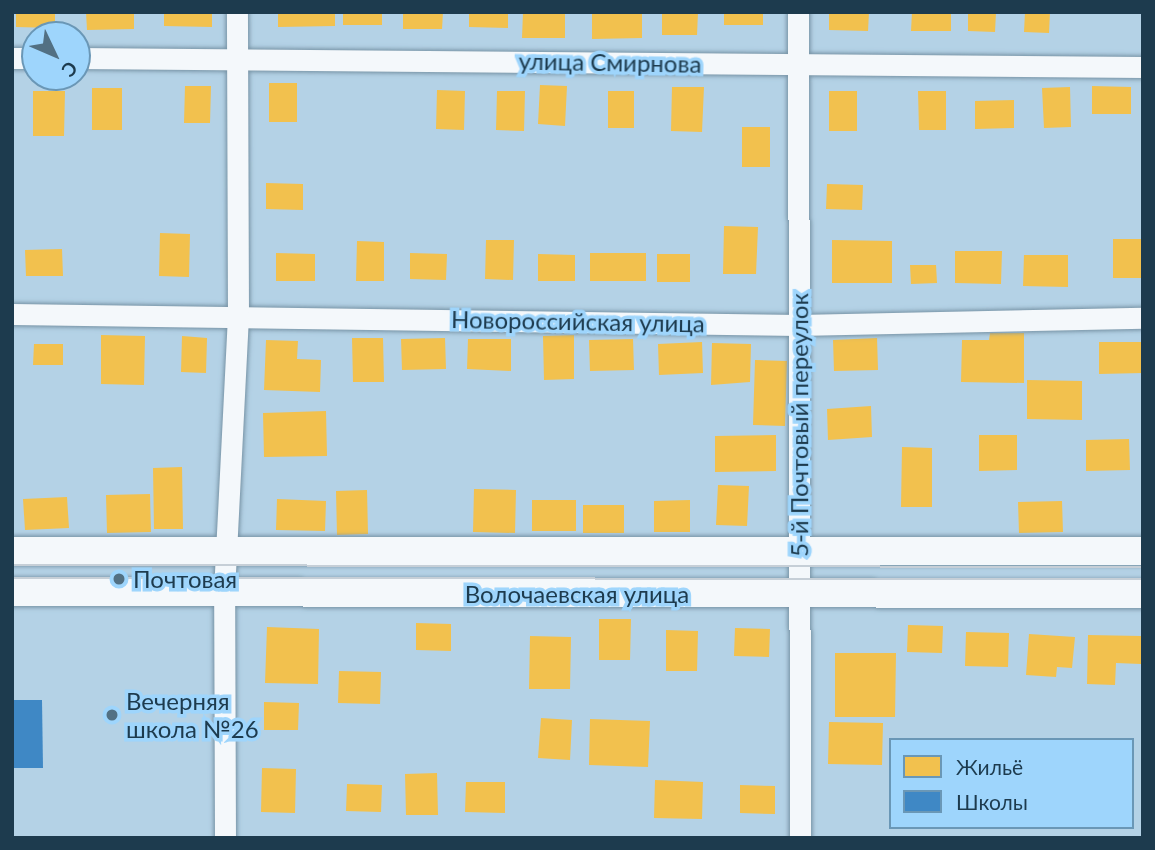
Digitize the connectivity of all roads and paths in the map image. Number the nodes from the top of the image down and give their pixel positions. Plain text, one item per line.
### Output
1 (237, 12) edge
2 (798, 12) edge
3 (237, 57) junction
4 (91, 58) edge
5 (798, 64) junction
6 (1143, 67) edge
7 (12, 314) edge
8 (238, 315) junction
9 (1143, 317) edge
10 (798, 326) junction
11 (12, 551) edge
12 (1143, 551) edge
13 (227, 552) junction
14 (800, 552) junction
15 (12, 592) edge
16 (224, 592) junction
17 (1143, 594) edge
18 (800, 595) junction
19 (225, 838) edge
20 (800, 838) edge

1 - 3 street
2 - 5 street, 5-й Почтовый переулок
3 - 4 street, улица Смирнова
3 - 5 street, улица Смирнова
3 - 8 street
5 - 6 street, улица Смирнова
5 - 10 street, 5-й Почтовый переулок
7 - 8 street, Новороссийская улица
8 - 10 street, Новороссийская улица
8 - 13 street
9 - 10 street, Новороссийская улица
10 - 14 street, 5-й Почтовый переулок
11 - 13 main road, Волочаевская улица
12 - 14 main road, Волочаевская улица
13 - 14 main road, Волочаевская улица
13 - 16 street
14 - 18 street, 5-й Почтовый переулок
15 - 16 main road, Волочаевская улица
16 - 18 main road, Волочаевская улица
16 - 19 street
17 - 18 main road, Волочаевская улица
18 - 20 street, 5-й Почтовый переулок

